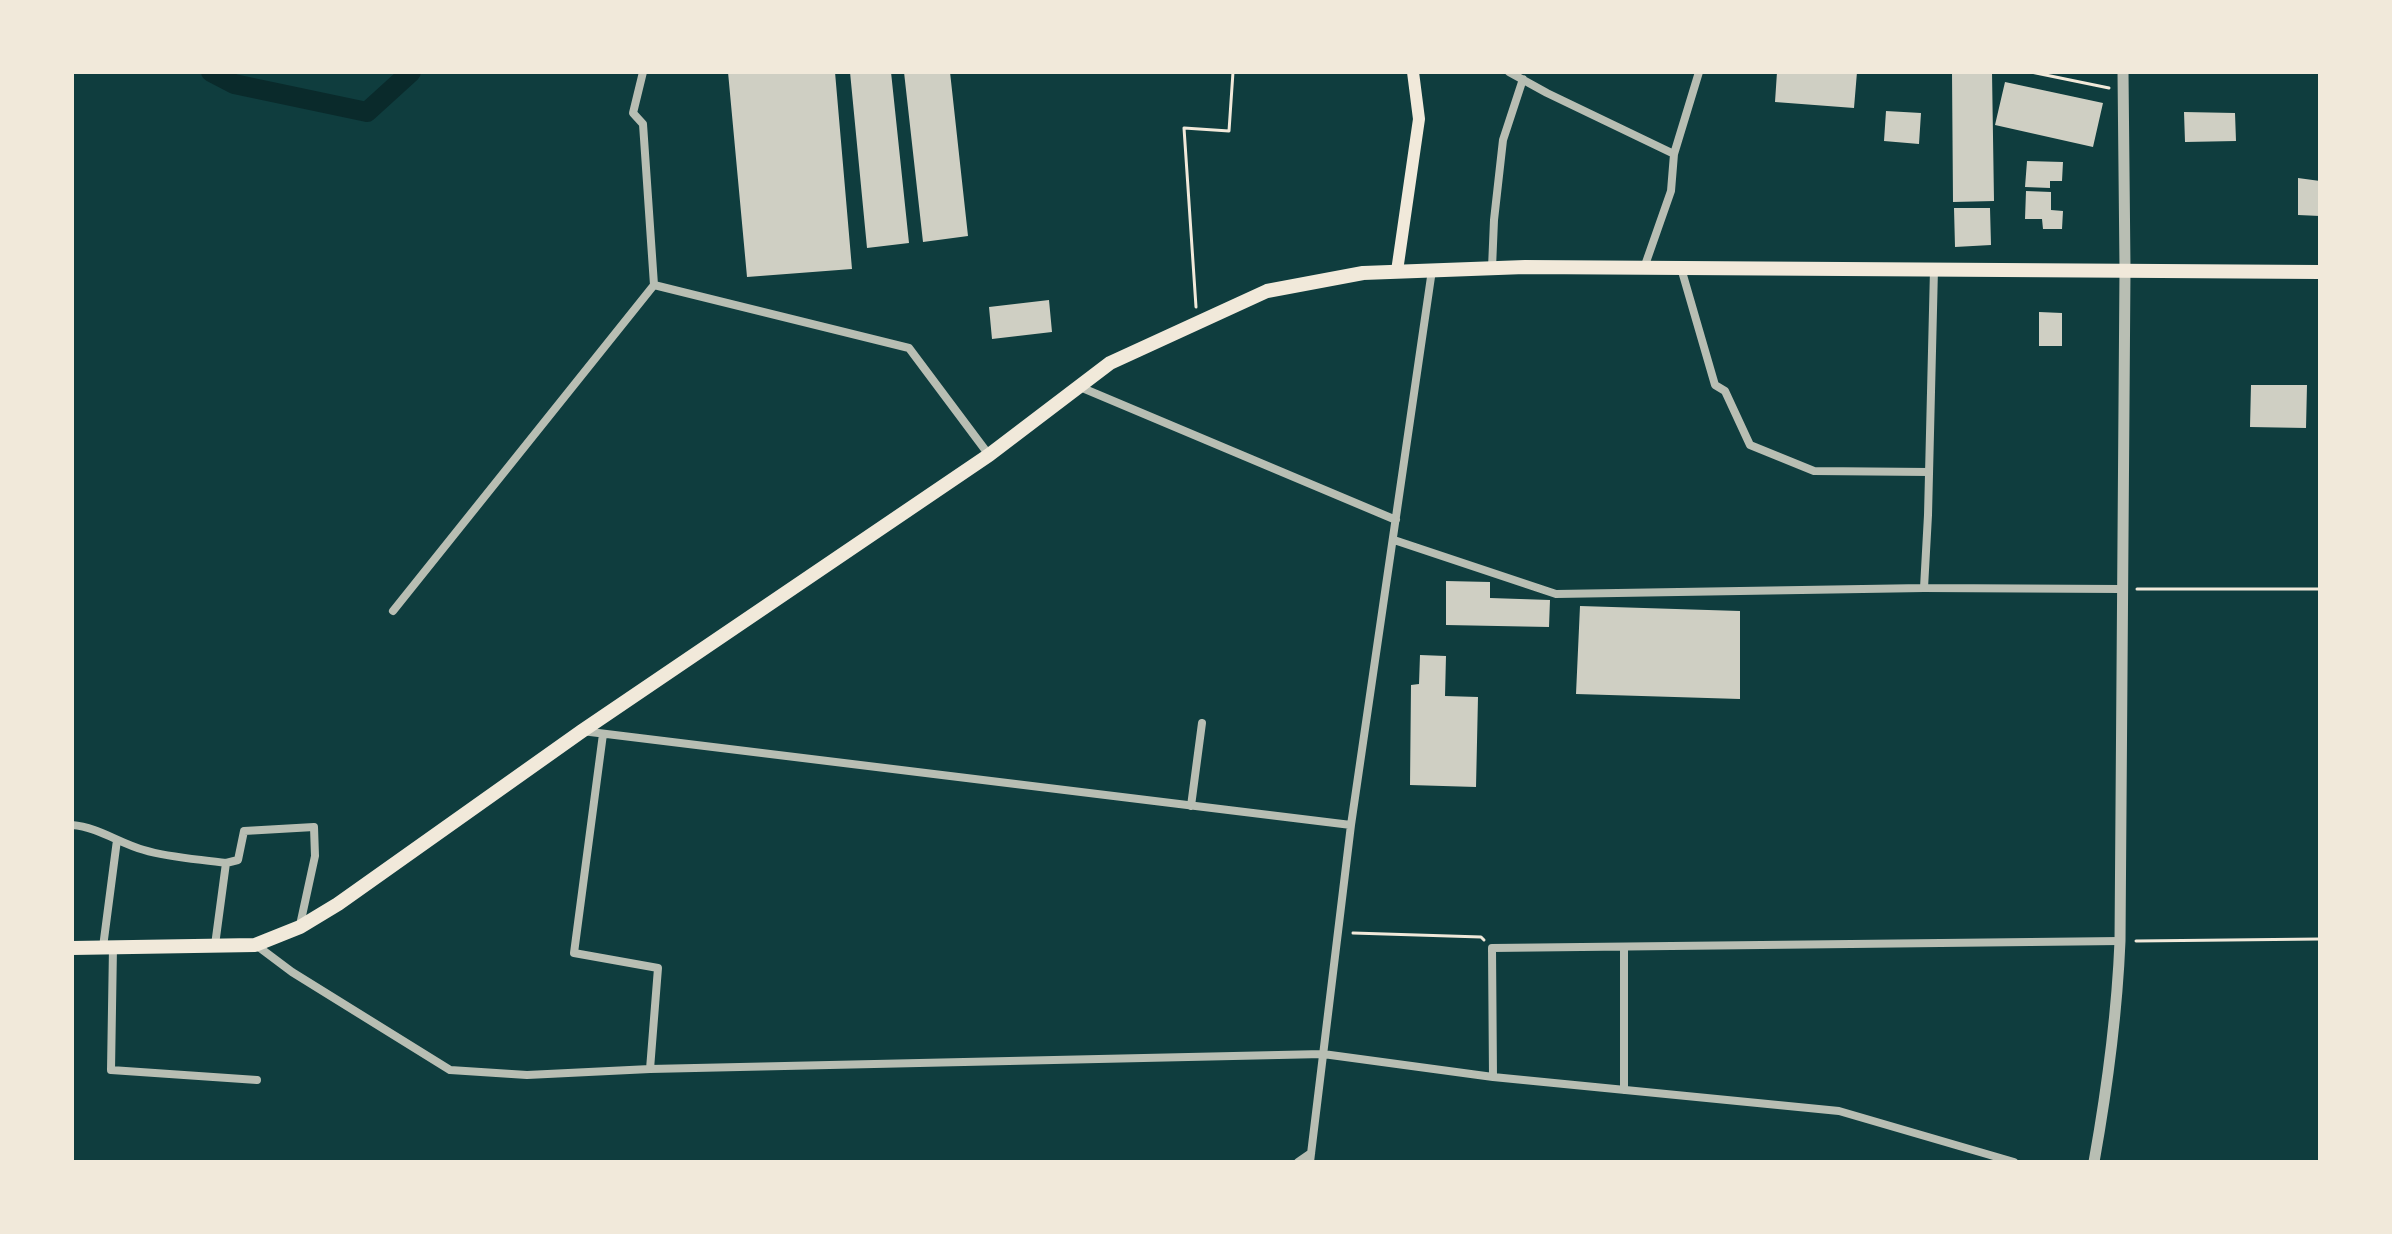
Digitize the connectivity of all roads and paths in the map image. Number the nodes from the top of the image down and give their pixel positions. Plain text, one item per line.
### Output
1 (643, 72) edge
2 (1233, 72) edge
3 (1413, 72) edge
4 (1509, 72) edge
5 (1699, 72) edge
6 (2031, 72) edge
7 (2123, 72) edge
8 (1523, 79) junction
9 (2123, 91) junction
10 (1674, 154) junction
11 (1492, 268) junction
12 (1644, 268) junction
13 (1681, 268) junction
14 (1934, 269) junction
15 (2125, 269) junction
16 (1432, 270) junction
17 (1397, 271) junction
18 (2320, 272) edge
19 (654, 285) junction
20 (1197, 323) junction
21 (1080, 387) junction
22 (989, 455) junction
23 (1929, 472) junction
24 (1396, 520) junction
25 (1394, 540) junction
26 (1924, 588) junction
27 (2121, 589) junction
28 (2320, 589) edge
29 (393, 611) dead end
30 (1202, 723) dead end
31 (582, 731) junction
32 (603, 734) junction
33 (1191, 806) junction
34 (72, 825) edge
35 (1351, 825) junction
36 (117, 840) junction
37 (226, 863) junction
38 (300, 927) junction
39 (1338, 933) junction
40 (2320, 939) edge
41 (2120, 941) junction
42 (215, 945) junction
43 (255, 945) junction
44 (108, 947) junction
45 (1624, 947) junction
46 (72, 948) edge
47 (1492, 948) junction
48 (1323, 1054) junction
49 (650, 1069) junction
50 (1493, 1077) junction
51 (257, 1080) dead end
52 (1624, 1090) junction
53 (1310, 1158) edge
54 (1298, 1162) edge
55 (2014, 1162) edge
56 (2094, 1162) edge

1 - 19 street
2 - 20 path
3 - 17 main road
4 - 8 street
5 - 10 street
6 - 9 path
7 - 9 street
8 - 10 street
8 - 11 street
9 - 15 street
10 - 12 street
11 - 12 main road
11 - 16 main road
12 - 13 main road
13 - 14 main road
13 - 23 street
14 - 15 main road
14 - 23 street
15 - 18 main road
15 - 27 street
16 - 17 main road
16 - 24 street
17 - 20 main road
19 - 22 street
19 - 29 street
20 - 21 main road
21 - 22 main road
21 - 24 street
22 - 31 main road
23 - 26 street
24 - 25 street
25 - 26 street
25 - 35 street
26 - 27 street
27 - 28 path
27 - 41 street
30 - 33 street
31 - 32 street
31 - 38 main road
32 - 33 street
32 - 49 street
33 - 35 street
34 - 36 street
35 - 39 street
36 - 37 street
36 - 44 street
37 - 38 street
37 - 42 street
38 - 43 main road
39 - 47 path
39 - 48 street
40 - 41 path
41 - 45 street
41 - 56 street
42 - 43 main road
42 - 44 main road
43 - 49 street
44 - 46 main road
44 - 51 street
45 - 47 street
45 - 52 street
47 - 50 street
48 - 49 street
48 - 50 street
48 - 53 street
50 - 52 street
52 - 55 street
53 - 54 street

